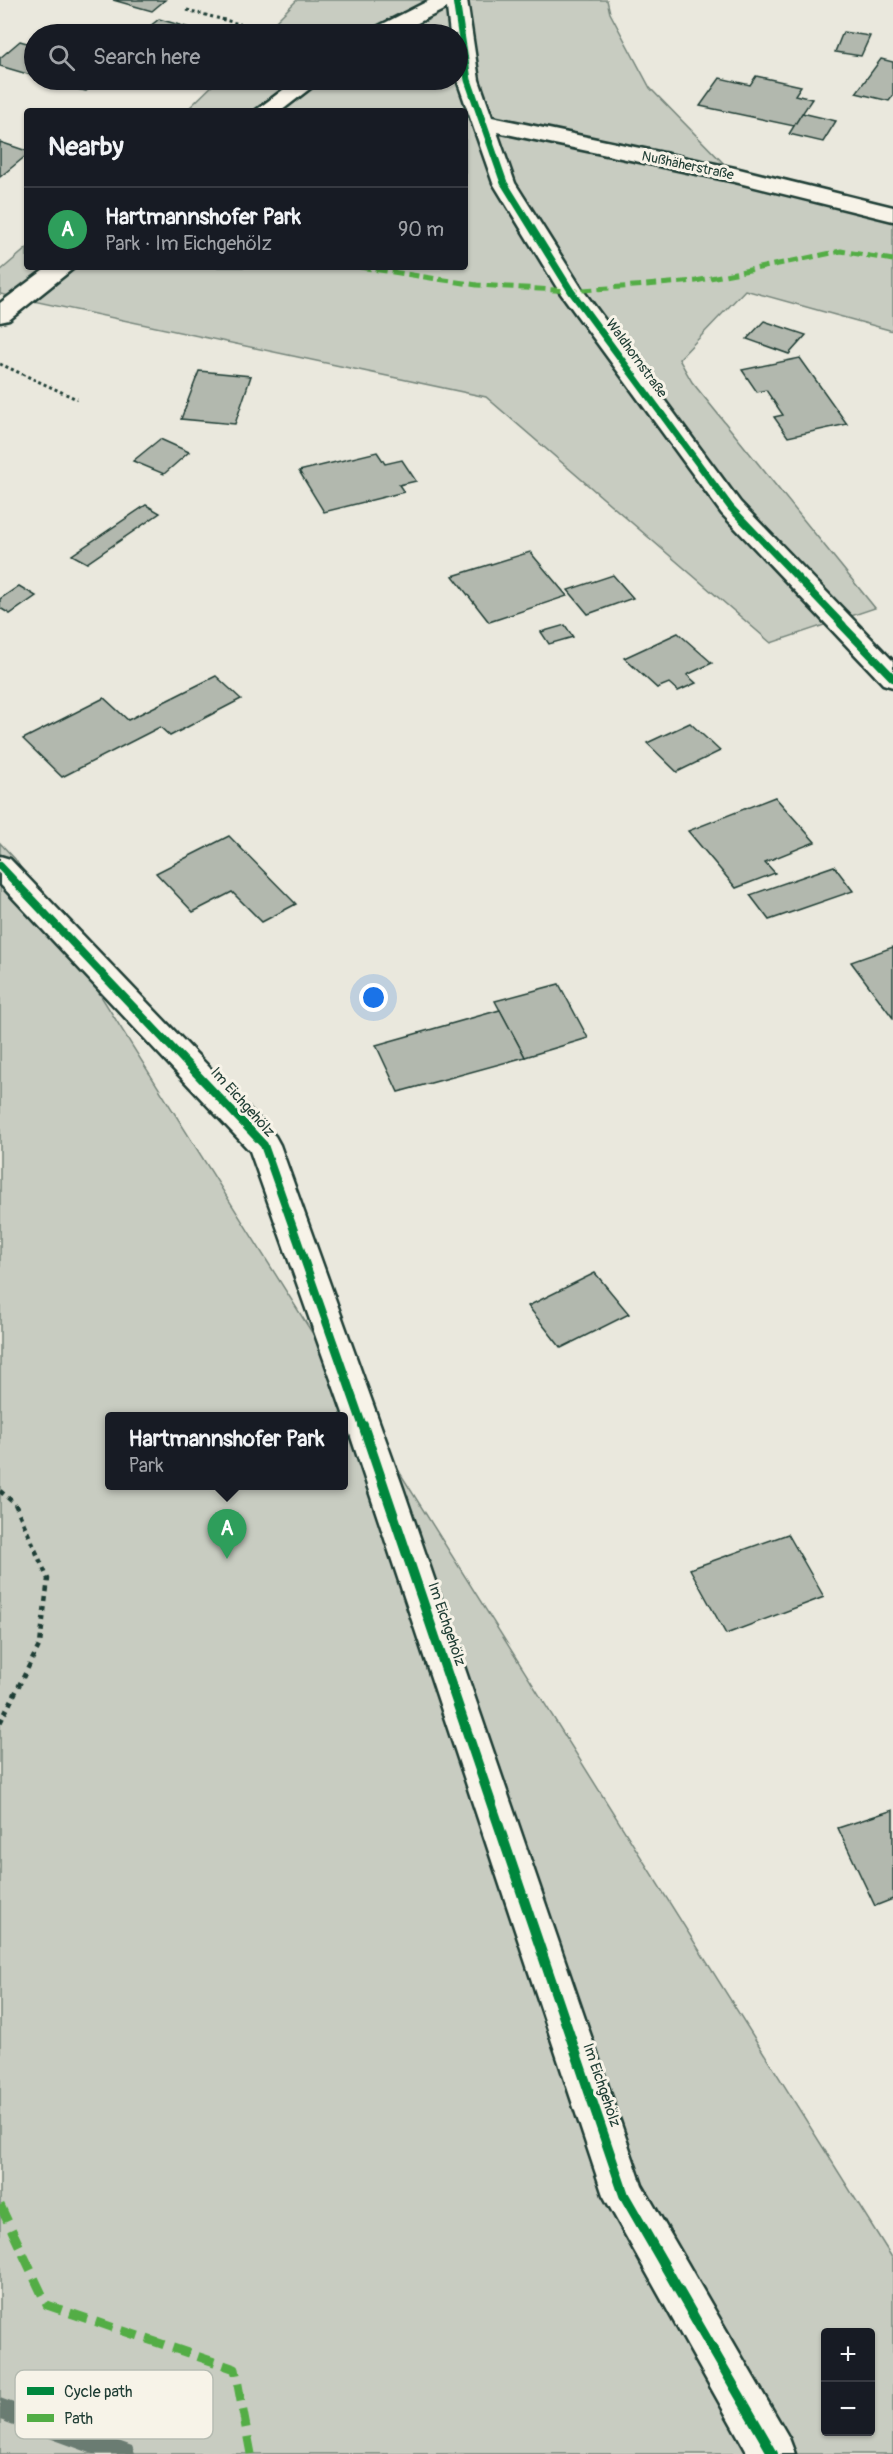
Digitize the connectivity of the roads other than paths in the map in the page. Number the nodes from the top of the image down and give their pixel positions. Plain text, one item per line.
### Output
1 (446, 0) edge
2 (456, 0) edge
3 (400, 24) edge
4 (460, 24) edge
5 (468, 80) edge
6 (296, 90) edge
7 (271, 108) edge
8 (483, 122) junction
9 (893, 214) edge
10 (59, 270) edge
11 (0, 315) edge
12 (893, 678) edge
13 (0, 866) edge
14 (773, 2454) edge

1 - 3 street
2 - 4 street, Waldhornstraße
5 - 8 street, Waldhornstraße
6 - 7 street
8 - 9 street, Nußhäherstraße
8 - 12 street, Waldhornstraße
10 - 11 street
13 - 14 street, Im Eichgehölz

